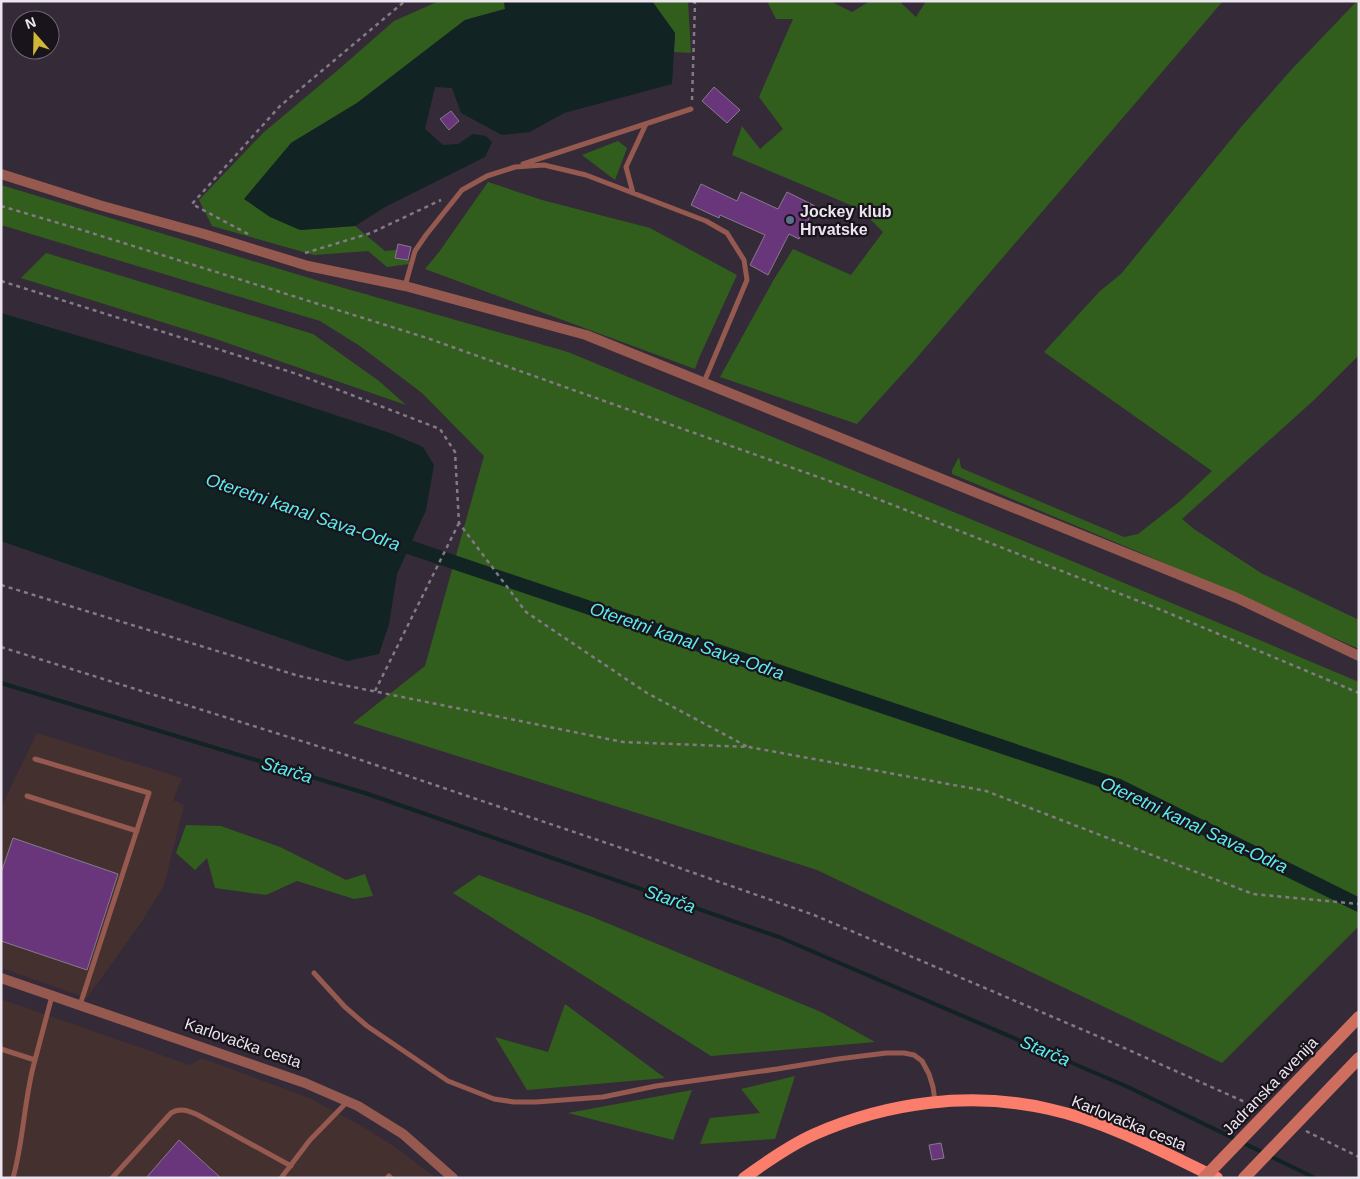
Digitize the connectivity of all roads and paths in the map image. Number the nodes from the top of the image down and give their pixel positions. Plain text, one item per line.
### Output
1 (405, 1) edge
2 (694, 1) edge
3 (691, 109) joint
4 (646, 124) junction
5 (515, 167) junction
6 (1, 174) edge
7 (462, 190) junction
8 (632, 192) junction
9 (1, 206) edge
10 (248, 235) dead end
11 (304, 253) dead end
12 (1, 281) edge
13 (405, 286) junction
14 (704, 383) junction
15 (459, 523) junction
16 (1, 585) edge
17 (1, 647) edge
18 (1359, 656) edge
19 (375, 691) junction
20 (1359, 693) edge
21 (749, 747) junction
22 (35, 759) dead end
23 (27, 796) dead end
24 (137, 830) junction
25 (1359, 904) edge
26 (314, 973) dead end
27 (1, 978) edge
28 (52, 996) junction
29 (80, 1005) junction
30 (1359, 1017) edge
31 (1, 1050) edge
32 (1359, 1058) edge
33 (35, 1060) junction
34 (347, 1101) junction
35 (935, 1102) junction
36 (1262, 1110) dead end
37 (1304, 1130) dead end
38 (1359, 1157) edge
39 (290, 1166) junction
40 (13, 1178) edge
41 (112, 1178) edge
42 (281, 1178) edge
43 (453, 1178) edge
44 (744, 1178) edge
45 (1204, 1178) edge
46 (1217, 1178) edge
47 (1244, 1178) edge

1 - 10 path
2 - 3 path
3 - 4 lane
4 - 5 lane
4 - 8 lane
5 - 7 lane
5 - 8 lane
6 - 13 street
7 - 11 path
7 - 13 lane
8 - 14 lane
9 - 20 path
12 - 15 path
13 - 14 street
14 - 18 street
15 - 19 path
15 - 21 path
16 - 19 path
17 - 36 path
19 - 21 path
21 - 25 path
22 - 24 lane
23 - 24 lane
24 - 29 lane
26 - 35 lane
27 - 28 street, Karlovačka cesta
28 - 29 street, Karlovačka cesta
28 - 33 lane
29 - 34 street, Karlovačka cesta
30 - 45 main road, Jadranska avenija, bridge
31 - 33 lane
32 - 47 main road, bridge
33 - 40 lane
34 - 39 lane
34 - 43 street, Karlovačka cesta
35 - 44 main road, Karlovačka cesta
35 - 46 main road, Karlovačka cesta
37 - 38 path
39 - 41 lane
39 - 42 lane

